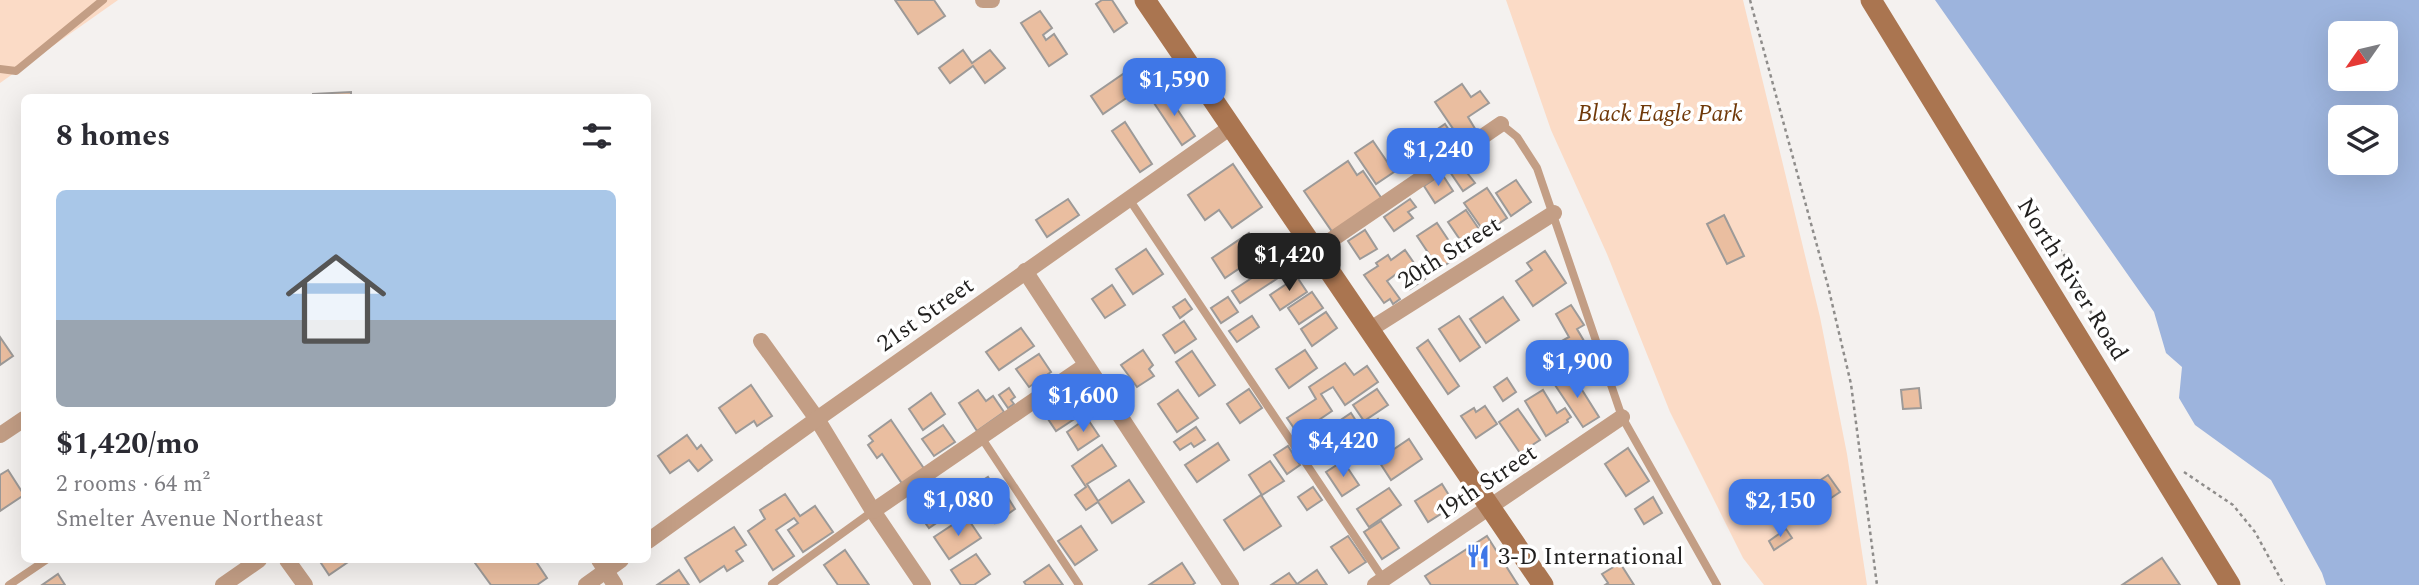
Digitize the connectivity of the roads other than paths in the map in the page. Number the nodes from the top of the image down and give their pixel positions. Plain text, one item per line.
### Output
1 (103, 0) edge
2 (983, 0) edge
3 (992, 0) edge
4 (1145, 0) edge
5 (1871, 0) edge
6 (0, 69) edge
7 (1501, 124) joint
8 (1231, 127) junction
9 (1129, 199) junction
10 (1553, 213) junction
11 (1315, 251) junction
12 (1025, 271) junction
13 (1369, 330) junction
14 (761, 341) dead end
15 (1086, 365) junction
16 (1622, 417) junction
17 (817, 419) junction
18 (21, 421) edge
19 (0, 435) edge
20 (981, 437) junction
21 (1488, 507) junction
22 (873, 511) junction
23 (651, 539) edge
24 (42, 563) edge
25 (255, 563) edge
26 (290, 563) edge
27 (602, 565) edge
28 (1382, 583) edge
29 (9, 585) edge
30 (223, 585) edge
31 (306, 585) edge
32 (586, 585) edge
33 (615, 585) edge
34 (772, 585) edge
35 (923, 585) edge
36 (1079, 585) edge
37 (1231, 585) edge
38 (1542, 585) edge
39 (1717, 585) edge
40 (2230, 585) edge

1 - 6 lane
2 - 3 street
4 - 8 street
5 - 40 street, North River Road
7 - 10 lane
7 - 11 street
8 - 9 street, 21st Street
8 - 11 street
9 - 12 street, 21st Street
9 - 28 lane
10 - 13 street, 20th Street
10 - 16 lane
11 - 13 street
12 - 15 street
12 - 17 street, 21st Street
13 - 21 street
14 - 17 street
15 - 20 street
15 - 37 street
16 - 21 street, 19th Street
16 - 39 lane
17 - 22 street
17 - 23 street, 21st Street
18 - 19 street
20 - 22 street
20 - 36 lane
21 - 28 street, 19th Street
21 - 38 street
22 - 34 lane
22 - 35 street
24 - 29 lane
25 - 30 street
26 - 31 street
27 - 32 street
27 - 33 street

